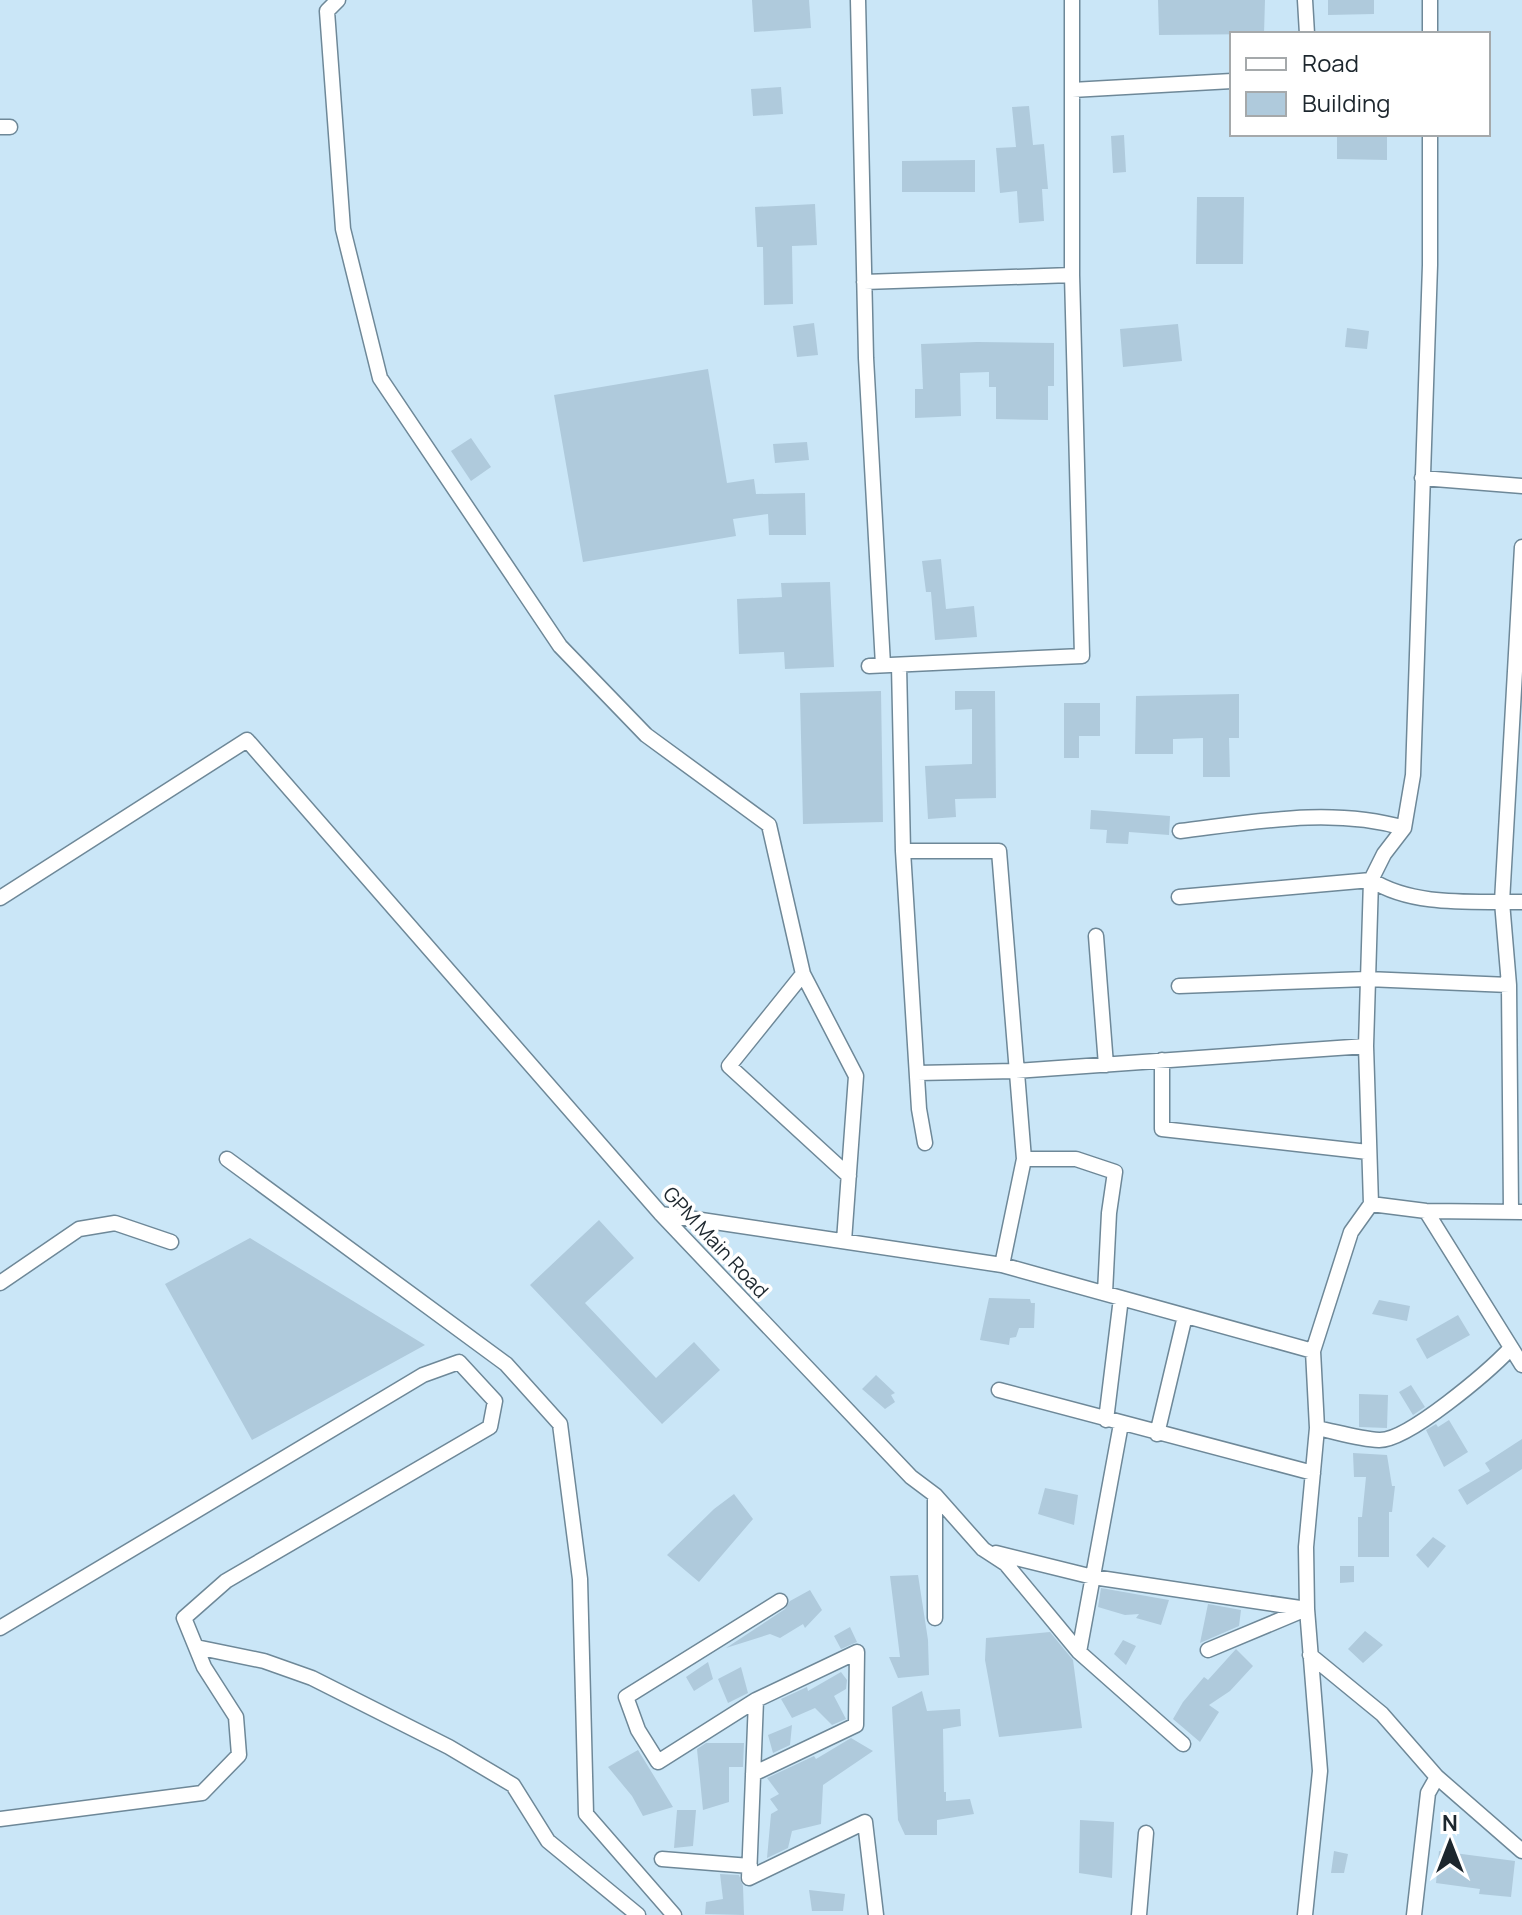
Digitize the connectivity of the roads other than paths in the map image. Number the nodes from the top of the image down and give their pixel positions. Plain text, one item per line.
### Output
1 (338, 0) edge
2 (858, 0) edge
3 (1072, 0) edge
4 (1305, 0) edge
5 (1430, 0) edge
6 (1307, 32) edge
7 (1430, 32) edge
8 (1230, 81) edge
9 (1072, 90) junction
10 (1430, 136) edge
11 (1072, 275) junction
12 (864, 282) junction
13 (1422, 478) junction
14 (1522, 486) edge
15 (1522, 547) edge
16 (899, 665) junction
17 (1404, 828) junction
18 (1180, 831) dead end
19 (903, 851) junction
20 (1371, 880) junction
21 (1179, 897) dead end
22 (0, 898) edge
23 (1502, 902) junction
24 (1522, 902) edge
25 (1096, 936) dead end
26 (803, 974) junction
27 (1367, 979) junction
28 (1509, 985) junction
29 (1179, 986) dead end
30 (1366, 1046) junction
31 (1162, 1060) junction
32 (1106, 1065) junction
33 (1015, 1071) junction
34 (917, 1073) junction
35 (925, 1143) dead end
36 (1368, 1152) junction
37 (227, 1159) dead end
38 (1024, 1159) junction
39 (849, 1176) junction
40 (1371, 1204) junction
41 (1426, 1211) junction
42 (1516, 1212) edge
43 (661, 1214) junction
44 (844, 1241) junction
45 (171, 1242) dead end
46 (1002, 1265) junction
47 (0, 1283) edge
48 (1105, 1293) junction
49 (1121, 1298) junction
50 (1185, 1316) junction
51 (1511, 1348) junction
52 (1313, 1351) junction
53 (1522, 1365) edge
54 (999, 1390) dead end
55 (1114, 1422) junction
56 (1317, 1428) junction
57 (1157, 1434) junction
58 (1313, 1473) junction
59 (935, 1495) junction
60 (983, 1549) junction
61 (1093, 1577) junction
62 (780, 1601) dead end
63 (1307, 1609) junction
64 (935, 1618) dead end
65 (0, 1628) edge
66 (196, 1647) junction
67 (1208, 1650) dead end
68 (1079, 1652) junction
69 (1310, 1655) junction
70 (756, 1700) junction
71 (1183, 1744) dead end
72 (753, 1774) junction
73 (1437, 1777) junction
74 (0, 1819) edge
75 (1146, 1833) dead end
76 (1522, 1851) edge
77 (662, 1859) dead end
78 (750, 1866) junction
79 (638, 1915) edge
80 (674, 1915) edge
81 (876, 1915) edge
82 (1139, 1915) edge
83 (1305, 1915) edge
84 (1414, 1915) edge

1 - 26 street
2 - 12 street
3 - 9 street
4 - 6 street
5 - 7 street
8 - 9 street
9 - 11 street
10 - 13 street
11 - 12 street
11 - 16 street
12 - 16 street
13 - 14 street
13 - 17 street
15 - 23 street
16 - 19 street
17 - 18 street
17 - 20 street
19 - 33 street
19 - 34 street
20 - 21 street
20 - 23 street
20 - 27 street
22 - 43 street, GPM Main Road
23 - 24 street
23 - 28 street
25 - 32 street
26 - 39 street
26 - 39 street
27 - 28 street
27 - 29 street
27 - 30 street
28 - 42 street
30 - 31 street
30 - 36 street
31 - 32 street
31 - 36 street
32 - 33 street
33 - 34 street
33 - 38 street
34 - 35 street
36 - 40 street
37 - 80 street
38 - 46 street
38 - 48 street
39 - 44 street
40 - 41 street
40 - 52 street
41 - 42 street
41 - 51 street
43 - 44 street
43 - 59 street, GPM Main Road
44 - 46 street
45 - 47 street
46 - 48 street
48 - 49 street
49 - 50 street
49 - 55 street
50 - 52 street
50 - 57 street
51 - 53 street
51 - 56 street
52 - 56 street
54 - 55 street
55 - 57 street
55 - 61 street
56 - 58 street
57 - 58 street
58 - 63 street
59 - 60 street, GPM Main Road
59 - 64 street
60 - 61 street
60 - 68 street, GPM Main Road
61 - 63 street
61 - 68 street
62 - 70 street
63 - 67 street
63 - 69 street
65 - 66 street
66 - 74 street
66 - 79 street
68 - 71 street, GPM Main Road
69 - 73 street
69 - 83 street
70 - 72 street
70 - 72 street
72 - 78 street
73 - 76 street
73 - 84 street
75 - 82 street
77 - 78 street
78 - 81 street

